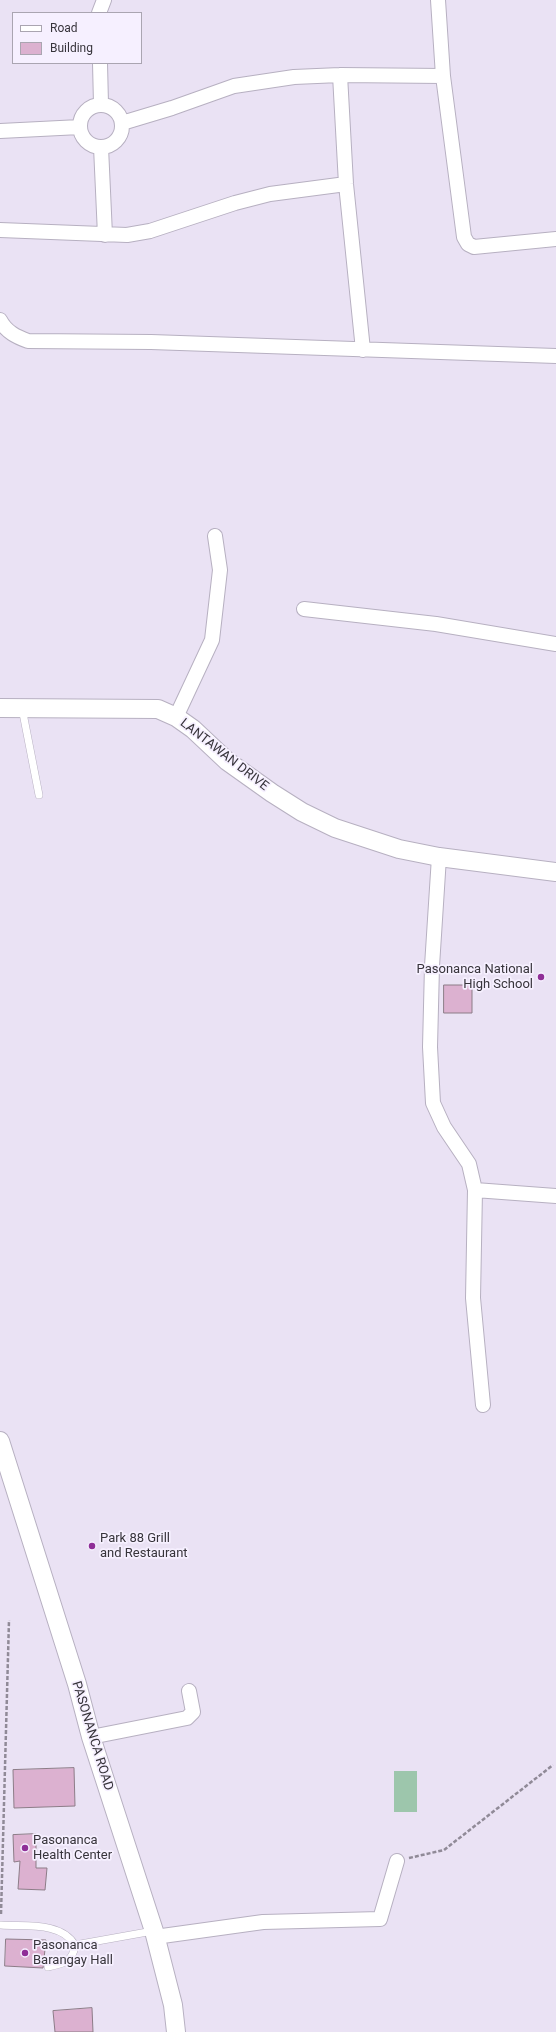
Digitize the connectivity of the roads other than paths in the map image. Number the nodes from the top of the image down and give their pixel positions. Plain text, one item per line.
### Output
1 (104, 0) edge
2 (438, 0) edge
3 (99, 12) edge
4 (100, 64) edge
5 (340, 75) junction
6 (443, 76) junction
7 (101, 104) junction
8 (122, 123) junction
9 (80, 127) junction
10 (0, 131) edge
11 (101, 147) junction
12 (346, 184) junction
13 (0, 230) edge
14 (105, 235) junction
15 (556, 239) edge
16 (0, 320) edge
17 (363, 350) junction
18 (556, 356) edge
19 (215, 536) dead end
20 (304, 609) dead end
21 (556, 644) edge
22 (0, 708) edge
23 (22, 708) junction
24 (176, 717) junction
25 (39, 795) dead end
26 (439, 857) junction
27 (556, 872) edge
28 (475, 1190) junction
29 (556, 1196) edge
30 (483, 1405) dead end
31 (0, 1441) edge
32 (189, 1691) dead end
33 (91, 1737) junction
34 (397, 1861) road end
35 (1, 1925) edge
36 (154, 1934) junction
37 (75, 1945) junction
38 (48, 1967) dead end
39 (176, 2032) edge

1 - 3 street
2 - 6 street
4 - 7 street
5 - 6 street
5 - 8 street
5 - 12 street
6 - 15 street
7 - 8 street
7 - 9 street
8 - 11 street
9 - 10 street
9 - 11 street
11 - 14 street
12 - 14 street
12 - 17 street
13 - 14 street
16 - 17 street
17 - 18 street
19 - 24 street
20 - 21 street
22 - 23 street, LANTAWAN DRIVE
23 - 24 street, LANTAWAN DRIVE
23 - 25 lane
24 - 26 street, LANTAWAN DRIVE
26 - 27 street, LANTAWAN DRIVE
26 - 28 street
28 - 29 street
28 - 30 street
31 - 33 street, PASONANCA ROAD
32 - 33 street
33 - 36 street, PASONANCA ROAD
34 - 36 street
35 - 37 lane
36 - 37 lane
36 - 39 street, PASONANCA ROAD
37 - 38 lane

